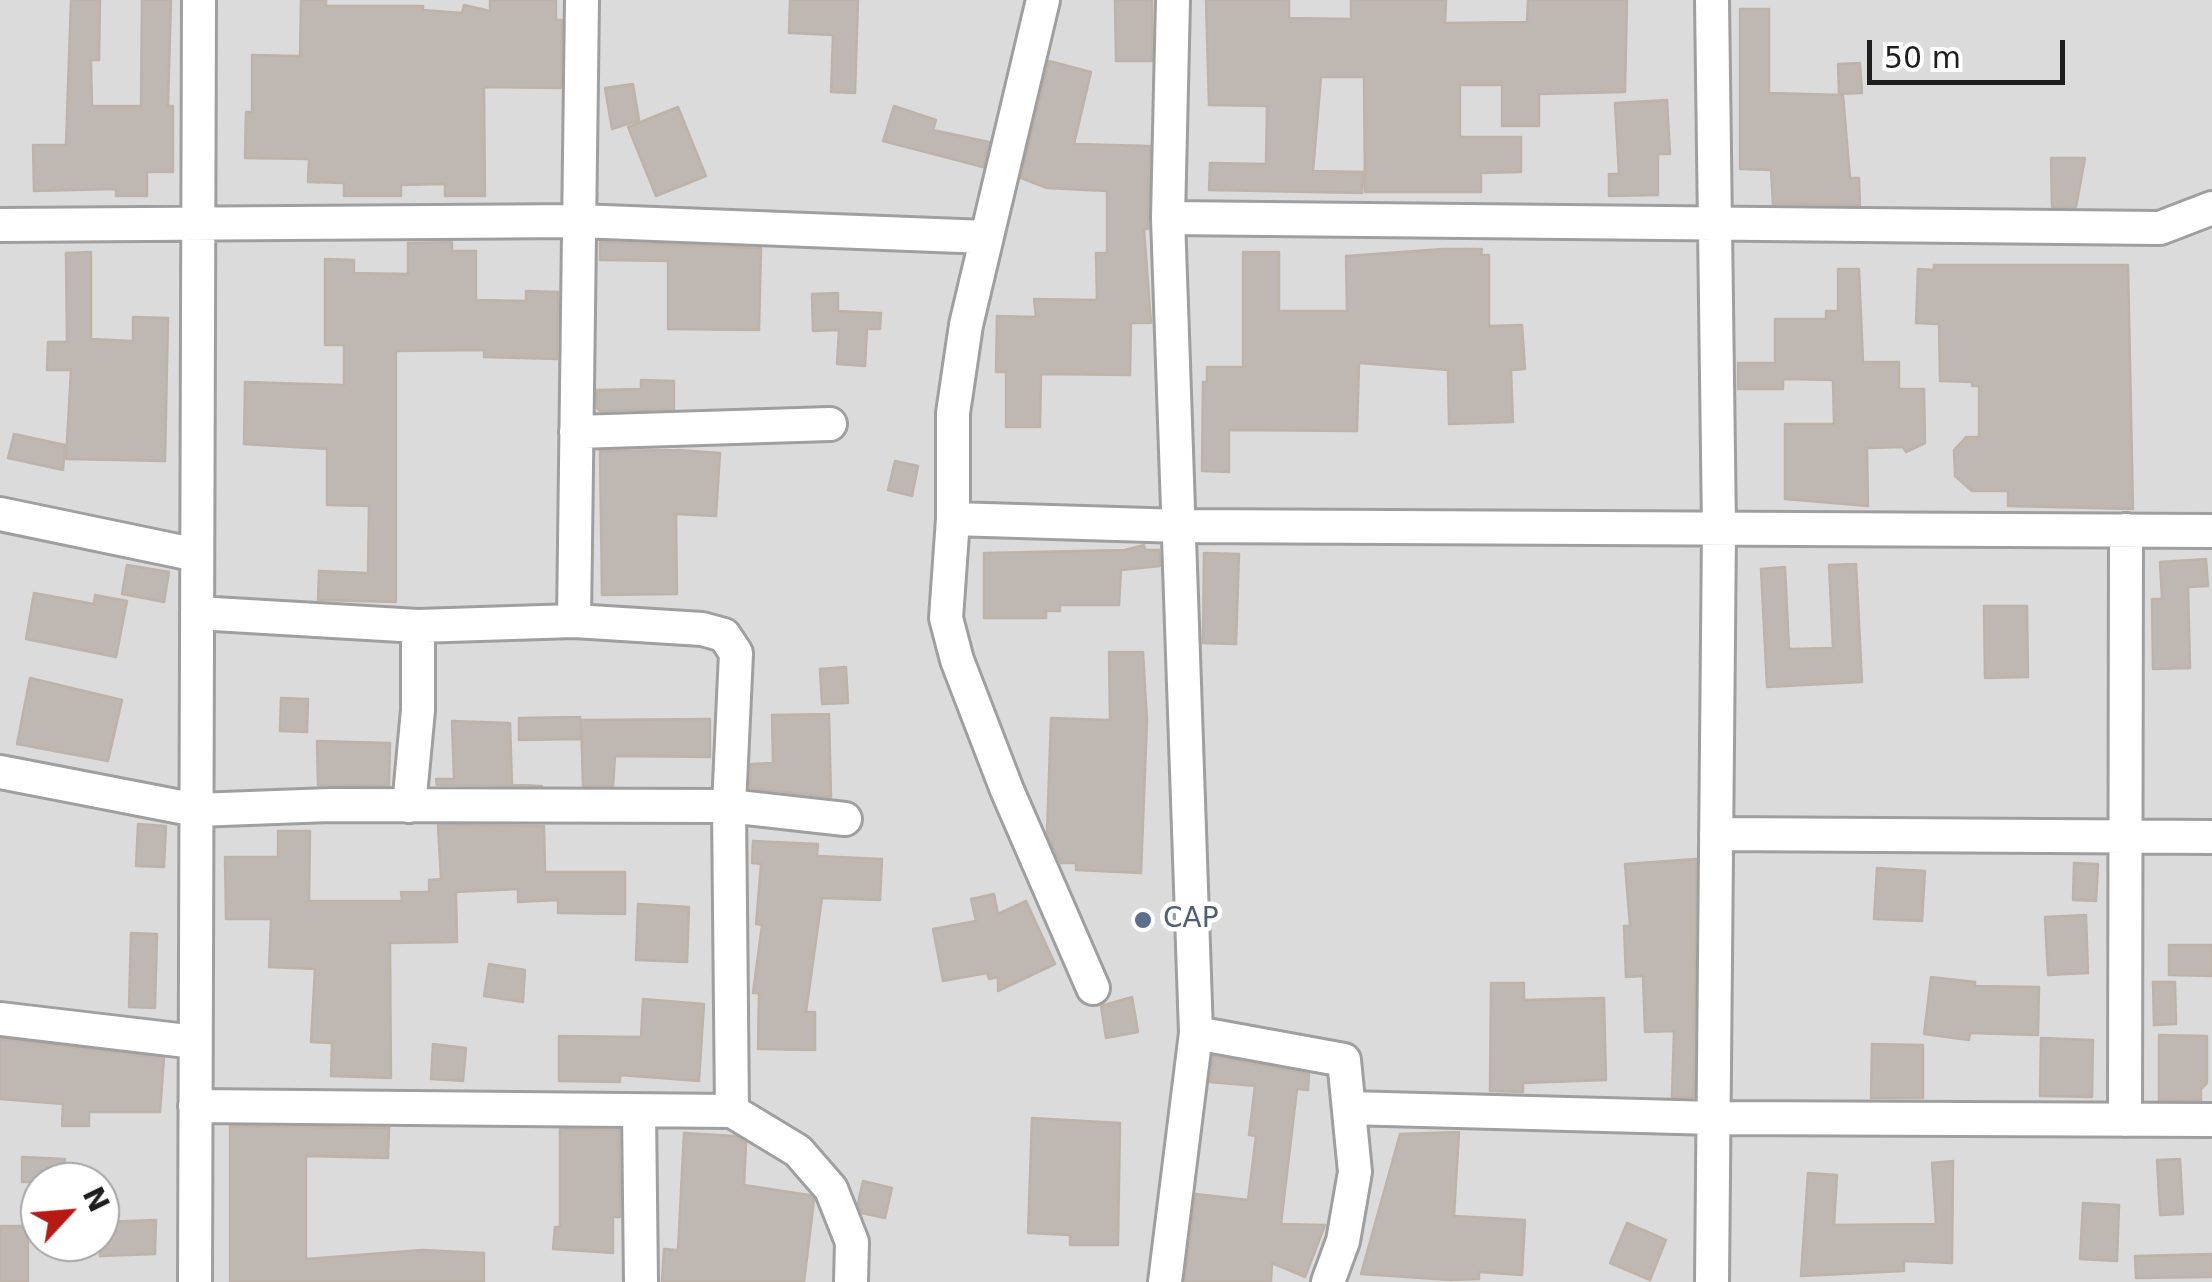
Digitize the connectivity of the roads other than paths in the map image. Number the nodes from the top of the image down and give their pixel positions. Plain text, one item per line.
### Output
1 (199, 0) edge
2 (582, 0) edge
3 (1043, 0) edge
4 (1173, 0) edge
5 (1712, 0) edge
6 (2212, 208) edge
7 (1168, 218) junction
8 (579, 221) junction
9 (198, 224) junction
10 (1712, 224) junction
11 (0, 226) edge
12 (986, 237) junction
13 (830, 424) dead end
14 (576, 432) junction
15 (0, 514) edge
16 (953, 519) junction
17 (1182, 526) junction
18 (1718, 529) junction
19 (2126, 530) junction
20 (2212, 531) edge
21 (197, 555) junction
22 (197, 613) junction
23 (574, 620) junction
24 (418, 626) junction
25 (0, 772) edge
26 (409, 806) junction
27 (728, 806) junction
28 (196, 810) junction
29 (845, 820) dead end
30 (1716, 834) junction
31 (2126, 837) junction
32 (2212, 837) edge
33 (1093, 988) dead end
34 (0, 1019) edge
35 (1196, 1033) junction
36 (196, 1042) junction
37 (195, 1106) junction
38 (1349, 1108) junction
39 (638, 1110) junction
40 (732, 1111) junction
41 (1714, 1118) junction
42 (2125, 1120) junction
43 (2212, 1120) edge
44 (194, 1282) edge
45 (642, 1282) edge
46 (852, 1282) edge
47 (1166, 1282) edge
48 (1328, 1282) edge
49 (1712, 1282) edge

1 - 9 street
2 - 8 street
3 - 12 street
4 - 7 street
5 - 10 street
6 - 10 street
7 - 10 street
7 - 17 street
8 - 9 street
8 - 12 street
8 - 14 street
9 - 11 street
9 - 21 street
10 - 18 street
12 - 16 street
13 - 14 street
14 - 23 street
15 - 21 street
16 - 17 street
16 - 33 street
17 - 18 street
17 - 35 street
18 - 19 street
18 - 30 street
19 - 20 street
19 - 31 street
21 - 22 street
22 - 24 street
22 - 28 street
23 - 24 street
23 - 27 street
24 - 26 street
25 - 28 street
26 - 27 street
26 - 28 street
27 - 29 street
27 - 40 street
28 - 36 street
30 - 31 street
30 - 41 street
31 - 32 street
31 - 42 street
34 - 36 street
35 - 38 street
35 - 47 street
36 - 37 street
37 - 39 street
37 - 44 street
38 - 41 street
38 - 48 street
39 - 40 street
39 - 45 street
40 - 46 street
41 - 42 street
41 - 49 street
42 - 43 street

